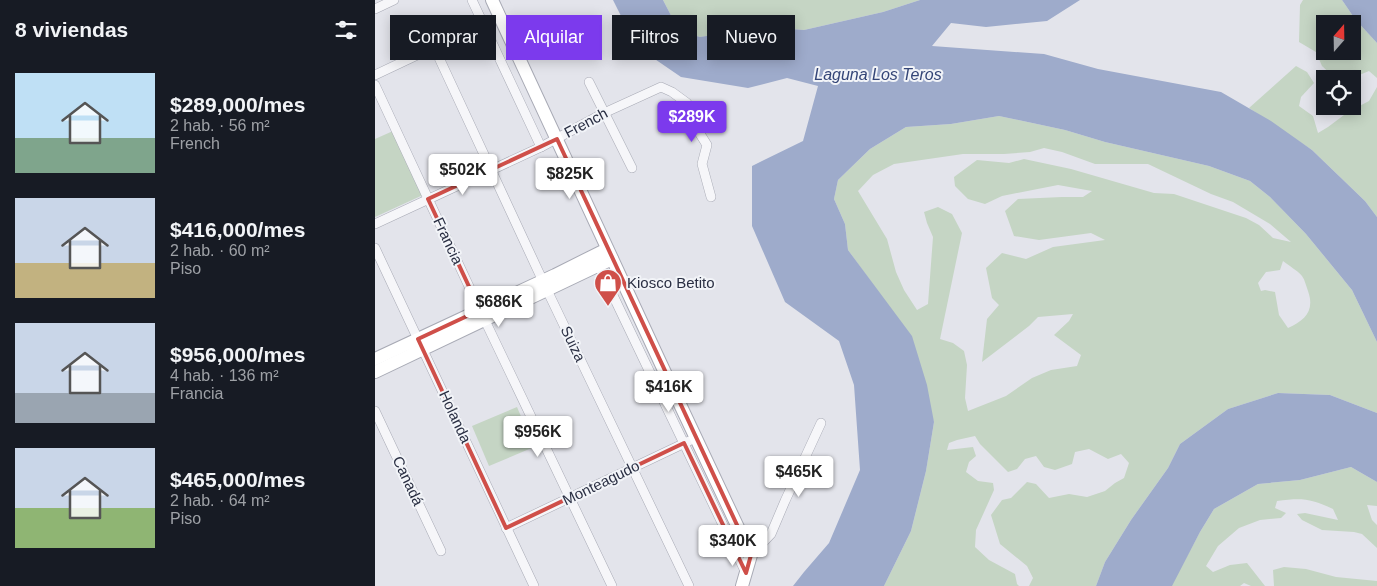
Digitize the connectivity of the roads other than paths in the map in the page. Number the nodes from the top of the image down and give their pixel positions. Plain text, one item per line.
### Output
1 (394, 0) edge
2 (472, 0) edge
3 (492, 0) edge
4 (375, 9) edge
5 (479, 15) edge
6 (496, 52) edge
7 (408, 60) edge
8 (440, 60) edge
9 (375, 76) edge
10 (589, 82) dead end
11 (375, 85) edge
12 (604, 113) junction
13 (557, 139) junction
14 (541, 147) junction
15 (632, 168) dead end
16 (491, 170) junction
17 (711, 197) dead end
18 (429, 199) junction
19 (375, 224) edge
20 (375, 248) edge
21 (610, 254) junction
22 (596, 260) junction
23 (545, 285) junction
24 (482, 315) junction
25 (421, 344) junction
26 (375, 359) edge
27 (375, 372) edge
28 (375, 411) edge
29 (821, 423) dead end
30 (696, 437) junction
31 (684, 443) junction
32 (632, 468) junction
33 (570, 498) junction
34 (506, 528) junction
35 (441, 551) dead end
36 (751, 554) junction
37 (746, 573) junction
38 (534, 586) edge
39 (612, 586) edge
40 (689, 586) edge
41 (742, 586) edge

1 - 4 street
2 - 5 street
3 - 13 main road
6 - 14 street
7 - 9 street
8 - 16 street, Suiza
10 - 12 street
11 - 18 street, Francia
12 - 13 street, French
12 - 15 street
12 - 17 street, French
13 - 14 street, French
13 - 21 main road
14 - 16 street, French
16 - 18 street, French
16 - 23 street, Suiza
18 - 19 street, French
18 - 24 street, Francia
20 - 25 street, Holanda
21 - 22 main road
21 - 30 main road
22 - 23 main road
22 - 31 street
23 - 24 main road
23 - 32 street, Suiza
24 - 25 main road
24 - 33 street, Francia
25 - 26 main road
25 - 27 main road
25 - 34 street, Holanda
28 - 35 street, Canadá
29 - 36 street
30 - 31 street, Monteagudo
30 - 36 main road
31 - 32 street, Monteagudo
31 - 37 street
32 - 33 street, Monteagudo
32 - 40 street, Suiza
33 - 34 street, Monteagudo
33 - 39 street, Francia
34 - 38 street, Holanda
36 - 37 main road
37 - 41 main road

